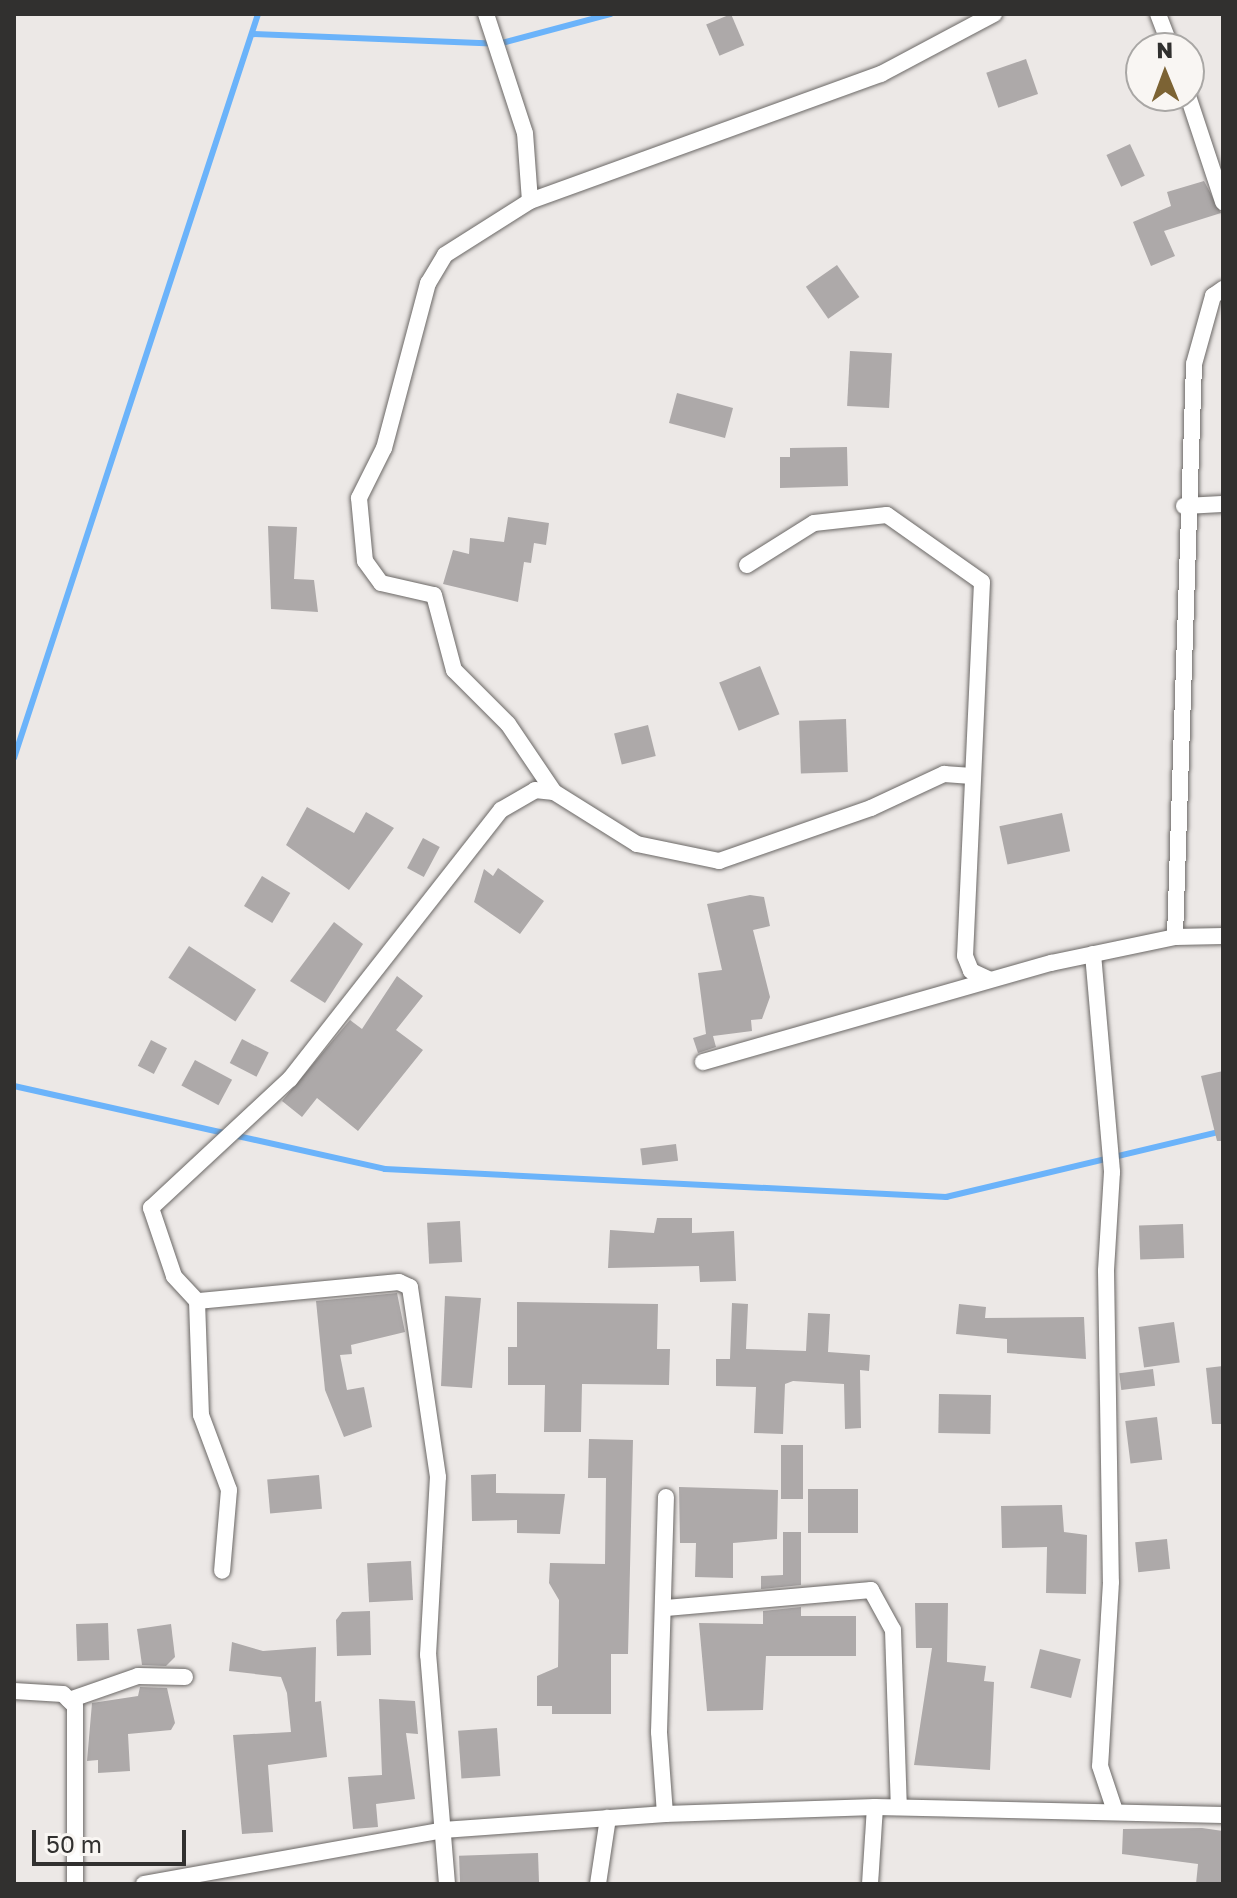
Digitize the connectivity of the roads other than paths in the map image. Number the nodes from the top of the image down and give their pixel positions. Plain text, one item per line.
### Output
1 (486, 14) edge
2 (994, 14) edge
3 (1193, 112) edge
4 (530, 201) junction
5 (1223, 202) edge
6 (1223, 289) edge
7 (1223, 504) edge
8 (1184, 506) junction
9 (747, 565) dead end
10 (972, 776) junction
11 (554, 792) junction
12 (1223, 936) edge
13 (1175, 937) junction
14 (1093, 954) junction
15 (988, 979) junction
16 (703, 1062) dead end
17 (197, 1301) junction
18 (666, 1497) dead end
19 (222, 1571) dead end
20 (666, 1608) junction
21 (185, 1677) dead end
22 (14, 1691) edge
23 (69, 1700) junction
24 (875, 1807) junction
25 (899, 1807) junction
26 (1115, 1811) junction
27 (665, 1814) junction
28 (1223, 1815) edge
29 (608, 1818) junction
30 (443, 1830) junction
31 (75, 1884) edge
32 (144, 1884) edge
33 (447, 1884) edge
34 (598, 1884) edge
35 (870, 1884) edge

1 - 4 street
2 - 4 street
3 - 5 street
4 - 11 street
6 - 8 street
7 - 8 street
8 - 13 street
9 - 10 street
10 - 11 street
10 - 15 street
11 - 17 street
12 - 13 street
13 - 14 street
14 - 15 street
14 - 26 street
15 - 16 street
17 - 19 street
17 - 30 street
18 - 20 street
20 - 25 street
20 - 27 street
21 - 23 street
22 - 23 street
23 - 31 street
24 - 25 street
24 - 27 street
24 - 35 street
25 - 26 street
26 - 28 street
27 - 29 street
29 - 30 street
29 - 34 street
30 - 32 street
30 - 33 street

